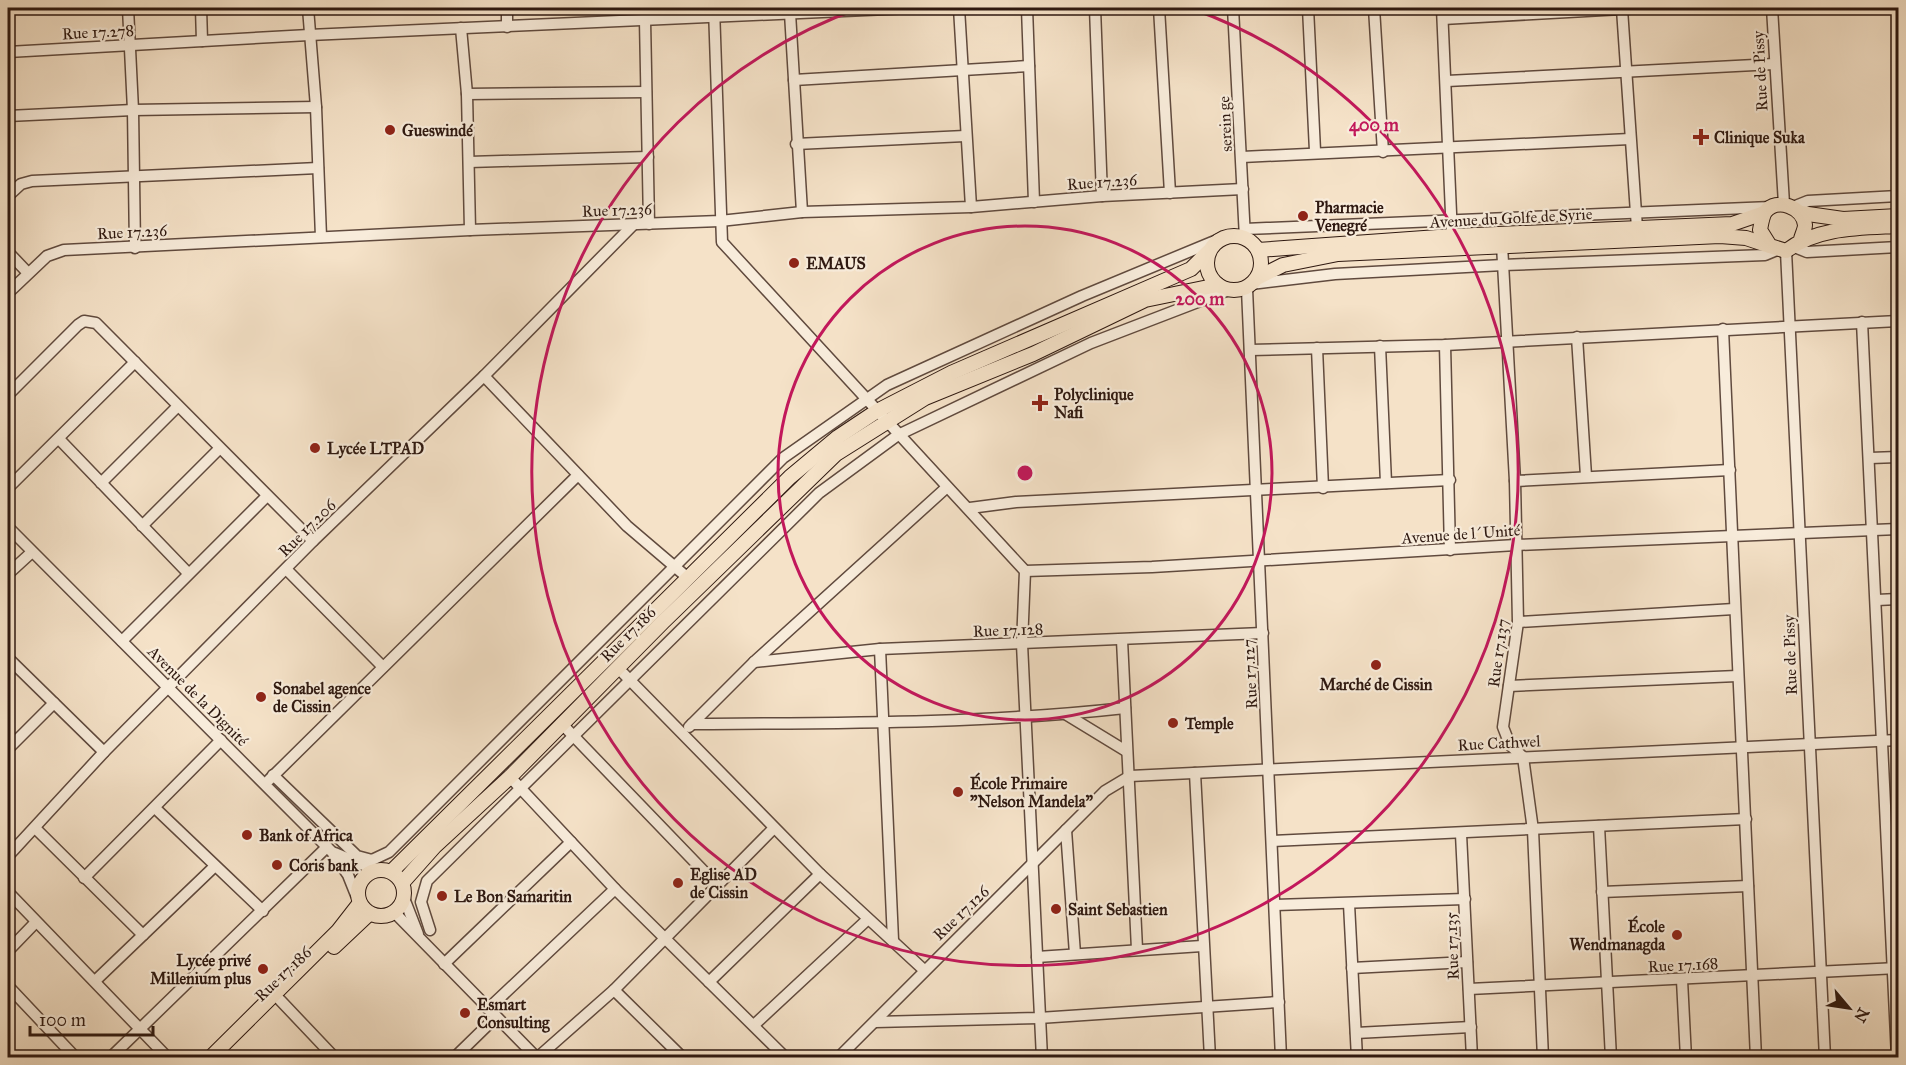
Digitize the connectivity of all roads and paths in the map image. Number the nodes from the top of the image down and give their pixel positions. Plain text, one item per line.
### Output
1 (128, 8) edge
2 (201, 8) edge
3 (308, 8) edge
4 (507, 8) edge
5 (910, 8) edge
6 (959, 8) edge
7 (1027, 8) edge
8 (1095, 8) edge
9 (1159, 8) edge
10 (1233, 8) edge
11 (1308, 8) edge
12 (1374, 8) edge
13 (1442, 8) edge
14 (1640, 8) edge
15 (1772, 8) edge
16 (1622, 9) edge
17 (714, 13) edge
18 (790, 13) junction
19 (1443, 19) junction
20 (645, 20) junction
21 (507, 27) junction
22 (461, 28) junction
23 (309, 35) junction
24 (202, 41) junction
25 (130, 45) junction
26 (8, 52) edge
27 (1774, 64) junction
28 (1029, 66) junction
29 (963, 70) junction
30 (1625, 73) junction
31 (794, 80) junction
32 (1446, 81) junction
33 (646, 92) junction
34 (466, 94) junction
35 (316, 107) junction
36 (134, 110) junction
37 (8, 117) edge
38 (965, 136) junction
39 (1630, 139) junction
40 (796, 144) junction
41 (1449, 148) junction
42 (1315, 151) junction
43 (1383, 152) junction
44 (648, 157) junction
45 (1242, 157) junction
46 (469, 162) junction
47 (318, 168) junction
48 (136, 178) junction
49 (1243, 189) junction
50 (1170, 193) junction
51 (8, 196) edge
52 (1102, 196) junction
53 (1899, 196) edge
54 (1034, 202) junction
55 (971, 207) junction
56 (1782, 209) junction
57 (802, 212) junction
58 (1636, 213) junction
59 (1899, 216) edge
60 (1452, 218) junction
61 (720, 221) junction
62 (649, 224) junction
63 (633, 225) junction
64 (1899, 226) edge
65 (1637, 228) junction
66 (470, 230) junction
67 (1245, 233) junction
68 (1452, 236) junction
69 (321, 237) junction
70 (1217, 240) junction
71 (1502, 245) junction
72 (1786, 246) junction
73 (1899, 247) edge
74 (135, 248) junction
75 (1258, 250) junction
76 (8, 252) edge
77 (1208, 252) junction
78 (1503, 264) junction
79 (28, 273) junction
80 (1252, 283) junction
81 (1223, 288) junction
82 (8, 293) edge
83 (1899, 321) edge
84 (1862, 322) junction
85 (1788, 327) junction
86 (1723, 329) junction
87 (1577, 337) junction
88 (1506, 340) junction
89 (1445, 345) junction
90 (1380, 346) junction
91 (1317, 348) junction
92 (1250, 350) junction
93 (135, 362) junction
94 (484, 376) junction
95 (8, 395) edge
96 (866, 398) junction
97 (177, 408) junction
98 (881, 416) junction
99 (898, 435) junction
100 (60, 440) junction
101 (219, 449) junction
102 (1899, 457) edge
103 (1870, 458) junction
104 (1730, 470) junction
105 (578, 475) junction
106 (1586, 476) junction
107 (1450, 480) junction
108 (1515, 481) junction
109 (101, 483) junction
110 (1386, 483) junction
111 (8, 488) edge
112 (946, 488) junction
113 (1323, 488) junction
114 (1257, 491) junction
115 (266, 496) junction
116 (969, 508) junction
117 (142, 526) junction
118 (8, 527) edge
119 (1899, 530) edge
120 (1874, 531) junction
121 (1801, 532) junction
122 (1733, 538) junction
123 (313, 541) junction
124 (1516, 545) junction
125 (1450, 550) junction
126 (32, 552) junction
127 (1259, 560) junction
128 (677, 567) junction
129 (287, 570) junction
130 (1025, 571) junction
131 (188, 573) junction
132 (8, 574) edge
133 (688, 578) junction
134 (1899, 599) edge
135 (1876, 600) junction
136 (1734, 609) junction
137 (1518, 622) junction
138 (1263, 633) junction
139 (1122, 640) junction
140 (122, 641) junction
141 (1022, 644) junction
142 (880, 649) junction
143 (8, 658) edge
144 (754, 662) junction
145 (383, 667) junction
146 (618, 668) junction
147 (1737, 676) junction
148 (629, 680) junction
149 (1509, 686) junction
150 (168, 688) junction
151 (54, 703) junction
152 (1125, 708) junction
153 (1067, 714) junction
154 (1026, 716) junction
155 (883, 722) junction
156 (561, 723) junction
157 (692, 724) junction
158 (681, 734) junction
159 (574, 736) junction
160 (221, 740) junction
161 (1899, 740) edge
162 (1882, 741) junction
163 (1808, 742) junction
164 (1741, 746) junction
165 (8, 749) edge
166 (1126, 751) junction
167 (104, 753) junction
168 (1523, 757) junction
169 (1269, 770) junction
170 (1195, 773) junction
171 (1130, 776) junction
172 (510, 777) junction
173 (269, 779) junction
174 (522, 790) junction
175 (1105, 791) joint
176 (155, 808) junction
177 (1746, 819) junction
178 (1599, 826) junction
179 (35, 828) junction
180 (774, 828) junction
181 (1066, 830) junction
182 (1533, 830) junction
183 (1461, 834) junction
184 (1272, 841) junction
185 (571, 842) junction
186 (329, 849) junction
187 (8, 856) edge
188 (1033, 863) junction
189 (215, 866) junction
190 (375, 870) junction
191 (392, 871) junction
192 (820, 874) junction
193 (84, 878) junction
194 (403, 882) junction
195 (717, 885) junction
196 (1748, 886) junction
197 (615, 889) junction
198 (8, 892) edge
199 (1602, 892) junction
200 (404, 898) junction
201 (1465, 899) junction
202 (1349, 903) junction
203 (361, 904) junction
204 (1275, 905) junction
205 (1895, 906) edge
206 (262, 911) junction
207 (395, 913) junction
208 (868, 919) junction
209 (36, 922) junction
210 (430, 930) dead end
211 (143, 935) junction
212 (665, 938) junction
213 (420, 940) junction
214 (893, 940) junction
215 (1202, 946) junction
216 (1137, 949) junction
217 (8, 951) edge
218 (1075, 954) junction
219 (1037, 957) junction
220 (1467, 962) junction
221 (444, 964) junction
222 (1352, 968) junction
223 (1896, 968) edge
224 (924, 970) junction
225 (1821, 972) junction
226 (1752, 975) junction
227 (1682, 980) junction
228 (95, 981) junction
229 (710, 982) junction
230 (1608, 984) junction
231 (8, 986) edge
232 (1540, 986) junction
233 (1469, 989) junction
234 (614, 990) junction
235 (280, 1000) junction
236 (1279, 1002) junction
237 (1208, 1009) junction
238 (492, 1013) junction
239 (1040, 1018) junction
240 (875, 1022) junction
241 (754, 1025) junction
242 (1471, 1027) junction
243 (141, 1028) junction
244 (1356, 1033) junction
245 (76, 1058) edge
246 (110, 1058) edge
247 (168, 1058) edge
248 (210, 1058) edge
249 (221, 1058) edge
250 (335, 1058) edge
251 (454, 1058) edge
252 (537, 1058) edge
253 (683, 1058) edge
254 (786, 1058) edge
255 (838, 1058) edge
256 (1042, 1058) edge
257 (1210, 1058) edge
258 (1281, 1058) edge
259 (1357, 1058) edge
260 (1472, 1058) edge
261 (1543, 1058) edge
262 (1611, 1058) edge
263 (1686, 1058) edge
264 (1756, 1058) edge
265 (1826, 1058) edge
266 (1897, 1058) edge

1 - 25 street
2 - 24 street
3 - 23 street
4 - 21 street
5 - 18 street, Rue 17.278
6 - 29 street
7 - 28 street
8 - 52 street
9 - 50 street
10 - 45 street, serein ge
11 - 42 street
12 - 43 street
13 - 19 street
14 - 16 street
15 - 27 street, Rue de Pissy
16 - 19 street
16 - 30 street
17 - 18 street, Rue 17.278
17 - 20 street, Rue 17.278
17 - 61 street
18 - 31 street
19 - 32 street
20 - 21 street, Rue 17.278
20 - 33 street
21 - 22 street, Rue 17.278
22 - 23 street, Rue 17.278
22 - 34 street
23 - 24 street, Rue 17.278
23 - 35 street
24 - 25 street, Rue 17.278
25 - 26 street, Rue 17.278
25 - 36 street
27 - 30 street
27 - 56 street, Rue de Pissy
28 - 29 street
28 - 54 street
29 - 31 street
29 - 38 street
30 - 32 street
30 - 39 street
31 - 40 street
32 - 41 street
33 - 34 street
33 - 44 street
34 - 46 street
35 - 36 street
35 - 47 street
36 - 37 street
36 - 48 street
38 - 40 street
38 - 55 street
39 - 41 street
39 - 58 street
40 - 57 street
41 - 43 street
41 - 60 street
42 - 43 street
42 - 45 street
44 - 46 street
44 - 62 street
45 - 49 street, serein ge
46 - 66 street
47 - 48 street
47 - 69 street
48 - 51 street
48 - 74 street
49 - 50 street, Rue 17.236
49 - 67 street, serein ge
50 - 52 street, Rue 17.236
52 - 54 street, Rue 17.236
53 - 56 street
54 - 55 street, Rue 17.236
55 - 57 street, Rue 17.236
56 - 58 street
56 - 59 main road
56 - 65 main road, Avenue du Golfe de Syrie
56 - 72 main road
56 - 72 main road
57 - 61 street, Rue 17.236
58 - 60 street
58 - 65 street
60 - 67 street
60 - 68 street
61 - 62 street, Rue 17.236
61 - 96 street
62 - 63 street, Rue 17.236
63 - 66 street, Rue 17.236
63 - 94 street, Rue 17.206
64 - 72 main road
65 - 68 main road, Avenue du Golfe de Syrie
66 - 69 street, Rue 17.236
67 - 70 main road
67 - 75 main road
68 - 75 main road, Avenue du Golfe de Syrie
69 - 74 street, Rue 17.236
70 - 77 main road
70 - 96 street
71 - 72 main road
71 - 78 street, Rue 17.137
71 - 80 main road
72 - 73 street
72 - 78 street
72 - 85 street, Rue de Pissy
74 - 79 street, Rue 17.236
75 - 80 main road
76 - 79 street
77 - 81 main road
77 - 98 main road
78 - 80 street
78 - 88 street, Rue 17.137
79 - 82 street, Rue 17.236
80 - 81 main road
80 - 92 street, Rue 17.127
81 - 98 main road
81 - 99 street
83 - 84 street
84 - 85 street
84 - 103 street
85 - 86 street
85 - 121 street, Rue de Pissy
86 - 87 street
86 - 104 street
87 - 88 street
87 - 106 street
88 - 89 street
88 - 108 street, Rue 17.137
89 - 90 street
89 - 107 street
90 - 91 street
90 - 110 street
91 - 92 street
91 - 113 street
92 - 114 street, Rue 17.127
93 - 95 street
93 - 97 street
93 - 100 street
94 - 105 street
94 - 123 street, Rue 17.206
96 - 98 street
96 - 128 street
97 - 101 street
97 - 109 street
98 - 99 street
98 - 133 main road
98 - 146 main road, Rue 17.186
99 - 112 street
99 - 148 street
100 - 109 street
100 - 111 street
101 - 115 street
101 - 117 street
102 - 103 street
103 - 120 street
104 - 106 street
104 - 122 street
105 - 128 street
105 - 145 street
106 - 108 street
107 - 110 street
107 - 125 street
108 - 124 street, Rue 17.137
109 - 117 street
110 - 113 street
112 - 116 street
112 - 144 street
113 - 114 street
114 - 116 street
114 - 127 street, Rue 17.127
115 - 123 street
115 - 131 street
116 - 130 street
117 - 131 street
118 - 126 street, Avenue de la Dignité
119 - 120 street, Avenue de l´Unité
120 - 121 street, Avenue de l´Unité
120 - 135 street
121 - 122 street, Avenue de l´Unité
121 - 163 street, Rue de Pissy
122 - 124 street, Avenue de l´Unité
122 - 136 street
123 - 129 street, Rue 17.206
124 - 125 street, Avenue de l´Unité
124 - 137 street, Rue 17.137
125 - 127 street, Avenue de l´Unité
126 - 132 street
126 - 140 street, Avenue de la Dignité
127 - 130 street, Avenue de l´Unité
127 - 138 street, Rue 17.127
128 - 133 street
128 - 173 street
129 - 145 street
129 - 150 street, Rue 17.206
130 - 141 street
131 - 140 street
133 - 191 main road
134 - 135 street
135 - 162 street
136 - 137 street
136 - 147 street
137 - 149 street, Rue 17.137
138 - 139 street, Rue 17.128
138 - 169 street, Rue 17.127
139 - 141 street, Rue 17.128
139 - 152 street
140 - 150 street, Avenue de la Dignité
141 - 142 street, Rue 17.128
141 - 154 street
142 - 144 street, Rue 17.128
142 - 155 street
143 - 151 street
144 - 157 street
145 - 173 street
146 - 148 street
146 - 156 main road, Rue 17.186
147 - 149 street
147 - 164 street
148 - 158 street
148 - 159 street
149 - 168 street, Rue 17.137
150 - 160 street, Avenue de la Dignité
150 - 167 street, Rue 17.206
151 - 165 street
151 - 167 street
152 - 153 street
152 - 166 street
153 - 154 street
153 - 166 street
154 - 155 street
154 - 188 street
155 - 157 street
155 - 214 street
156 - 159 street
156 - 172 main road, Rue 17.186
157 - 158 street
158 - 180 street
159 - 174 street
159 - 195 street
160 - 173 street, Avenue de la Dignité
160 - 176 street
161 - 162 street, Rue Cathwel
162 - 163 street, Rue Cathwel
162 - 205 street
163 - 164 street, Rue Cathwel
163 - 225 street, Rue de Pissy
164 - 168 street, Rue Cathwel
164 - 177 street
166 - 171 street
167 - 179 street, Rue 17.206
168 - 169 street, Rue Cathwel
168 - 182 street, Rue 17.137
169 - 170 street, Rue Cathwel
169 - 184 street, Rue 17.127
170 - 171 street, Rue Cathwel
170 - 215 street
171 - 175 street, Rue Cathwel
171 - 216 street
172 - 174 street
172 - 194 main road, Rue 17.186
173 - 186 street, Avenue de la Dignité
174 - 185 street
174 - 210 street
175 - 181 street, Rue 17.126
176 - 189 street
176 - 193 street
177 - 178 street
177 - 196 street
178 - 182 street
178 - 199 street
179 - 187 street, Rue 17.206
179 - 193 street
180 - 192 street
180 - 195 street
181 - 188 street, Rue 17.126
181 - 218 street
182 - 183 street
182 - 232 street, Rue 17.137
183 - 184 street
183 - 201 street, Rue 17.135
184 - 204 street, Rue 17.127
185 - 197 street
185 - 221 street
186 - 190 street
186 - 203 street, Avenue de la Dignité
186 - 206 street
188 - 219 street
188 - 224 street, Rue 17.126
189 - 206 street
189 - 211 street
190 - 191 main road
190 - 203 main road
191 - 194 main road
192 - 208 street
192 - 229 street
193 - 211 street
194 - 200 main road
195 - 212 street
196 - 199 street
196 - 226 street
197 - 212 street
197 - 238 street
198 - 209 street
199 - 230 street
200 - 207 main road
200 - 213 street
201 - 202 street
201 - 220 street, Rue 17.135
202 - 204 street
202 - 222 street
203 - 207 main road
203 - 235 main road, Rue 17.186
203 - 248 main road
204 - 236 street, Rue 17.127
205 - 223 street
206 - 243 street
207 - 213 street
208 - 214 street
208 - 241 street
209 - 217 street
209 - 228 street
211 - 228 street
212 - 229 street
212 - 234 street
213 - 221 street
214 - 224 street
215 - 216 street
215 - 237 street
216 - 218 street
218 - 219 street
219 - 239 street
220 - 222 street
220 - 233 street, Rue 17.135
221 - 238 street
222 - 244 street
223 - 225 street, Rue 17.168
223 - 266 street
224 - 240 street, Rue 17.126
225 - 226 street, Rue 17.168
225 - 265 street, Rue de Pissy
226 - 227 street, Rue 17.168
226 - 264 street
227 - 230 street, Rue 17.168
227 - 263 street
228 - 243 street
229 - 241 street
230 - 232 street, Rue 17.168
230 - 262 street
231 - 245 street
232 - 233 street, Rue 17.168
232 - 261 street, Rue 17.137
233 - 242 street, Rue 17.135
234 - 252 street
234 - 253 street
235 - 249 main road, Rue 17.186
235 - 250 street
236 - 237 street
236 - 258 street, Rue 17.127
237 - 239 street
237 - 257 street
238 - 251 street
238 - 252 street
239 - 240 street
239 - 256 street
240 - 255 street, Rue 17.126
241 - 254 street
242 - 244 street
242 - 260 street, Rue 17.135
243 - 246 street
243 - 247 street
244 - 259 street

